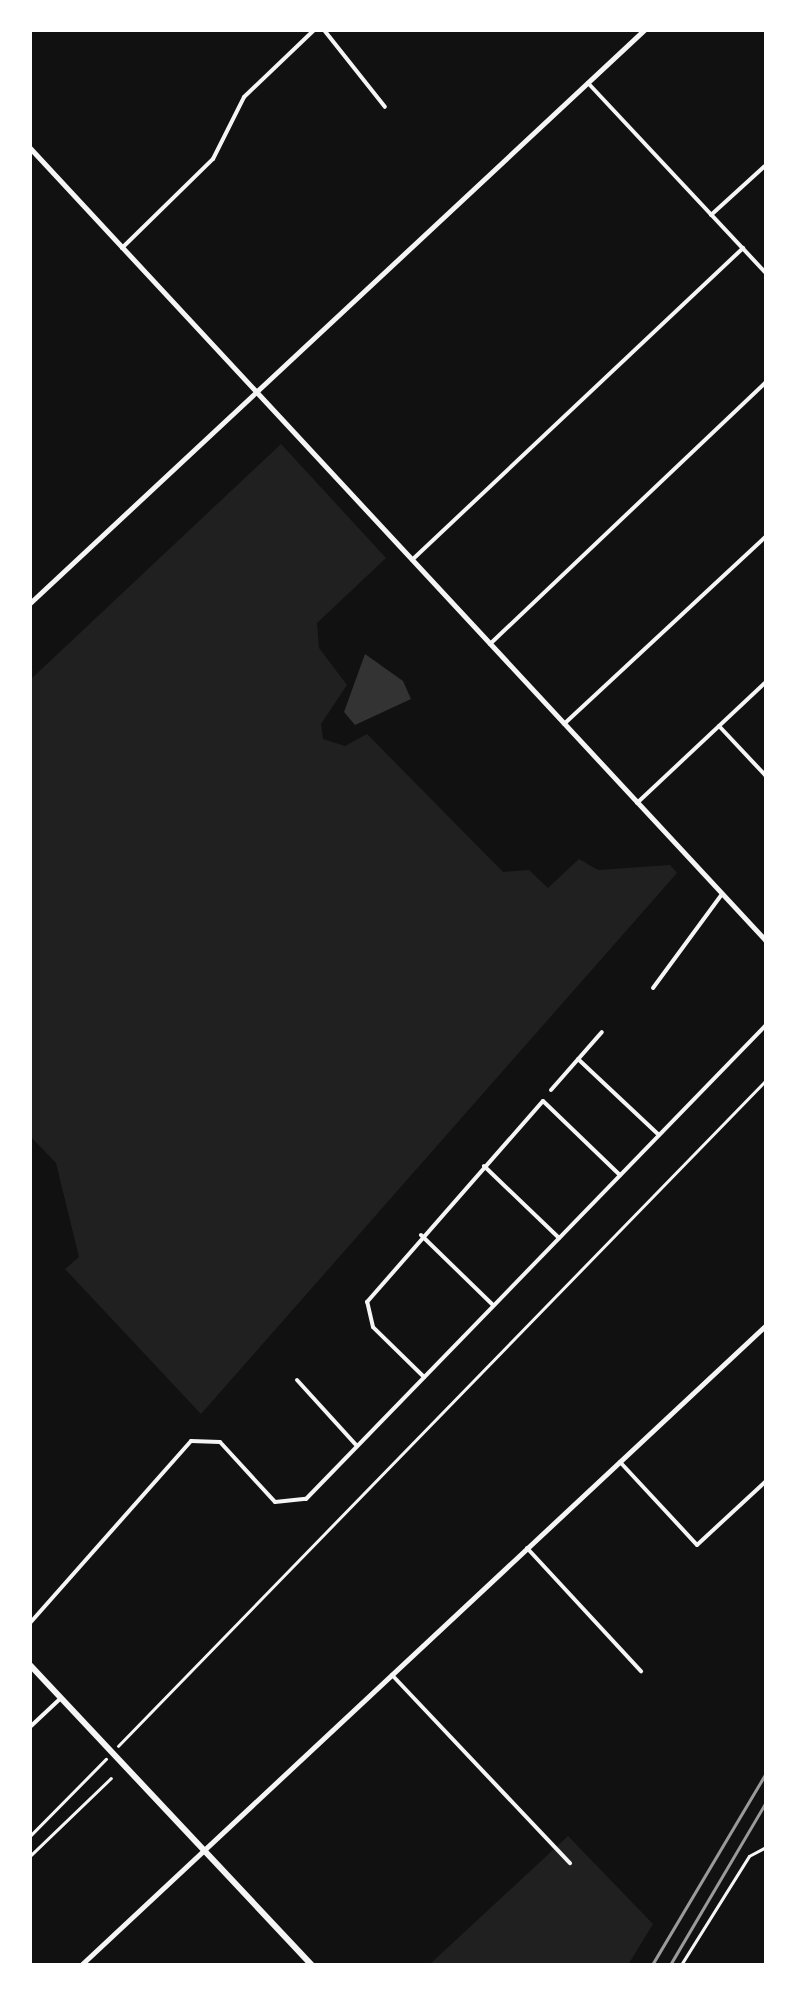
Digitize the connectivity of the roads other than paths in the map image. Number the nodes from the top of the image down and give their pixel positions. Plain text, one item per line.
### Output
1 (314, 30) edge
2 (324, 30) edge
3 (644, 30) edge
4 (588, 83) junction
5 (385, 107) dead end
6 (30, 148) edge
7 (766, 165) edge
8 (711, 214) junction
9 (122, 248) junction
10 (743, 248) junction
11 (766, 273) edge
12 (766, 382) edge
13 (256, 392) junction
14 (766, 536) edge
15 (412, 560) junction
16 (30, 603) edge
17 (490, 644) junction
18 (766, 682) edge
19 (564, 724) junction
20 (719, 726) junction
21 (766, 776) edge
22 (637, 802) junction
23 (722, 894) junction
24 (766, 942) edge
25 (653, 988) dead end
26 (766, 1025) edge
27 (602, 1032) dead end
28 (578, 1059) junction
29 (551, 1090) dead end
30 (658, 1135) junction
31 (484, 1166) junction
32 (620, 1175) junction
33 (421, 1235) junction
34 (558, 1238) junction
35 (494, 1306) junction
36 (766, 1325) edge
37 (424, 1377) junction
38 (296, 1380) dead end
39 (358, 1446) junction
40 (620, 1462) junction
41 (766, 1482) edge
42 (528, 1548) junction
43 (30, 1622) edge
44 (30, 1666) edge
45 (642, 1672) dead end
46 (392, 1674) junction
47 (61, 1698) junction
48 (30, 1727) edge
49 (204, 1851) junction
50 (570, 1863) dead end
51 (81, 1965) edge
52 (312, 1965) edge

1 - 9 street
2 - 5 street
3 - 4 street
4 - 8 street
4 - 13 street
6 - 9 street
7 - 8 street
8 - 10 street
9 - 13 street
10 - 11 street
10 - 15 street
12 - 17 street
13 - 15 street
13 - 16 street
14 - 19 street
15 - 17 street
17 - 19 street
18 - 20 street
19 - 22 street
20 - 21 street
20 - 22 street
22 - 23 street
23 - 24 street
23 - 25 street
26 - 30 street
27 - 28 street
28 - 29 street
28 - 30 street
30 - 32 street
31 - 32 street
31 - 33 street
31 - 34 street
32 - 34 street
33 - 35 street
33 - 37 street
34 - 35 street
35 - 37 street
36 - 40 street
37 - 39 street
38 - 39 street
39 - 43 street
40 - 41 street
40 - 42 street
42 - 45 street
42 - 46 street
44 - 47 main road
46 - 49 street
46 - 50 street
47 - 48 street
47 - 49 main road
49 - 51 street
49 - 52 main road

